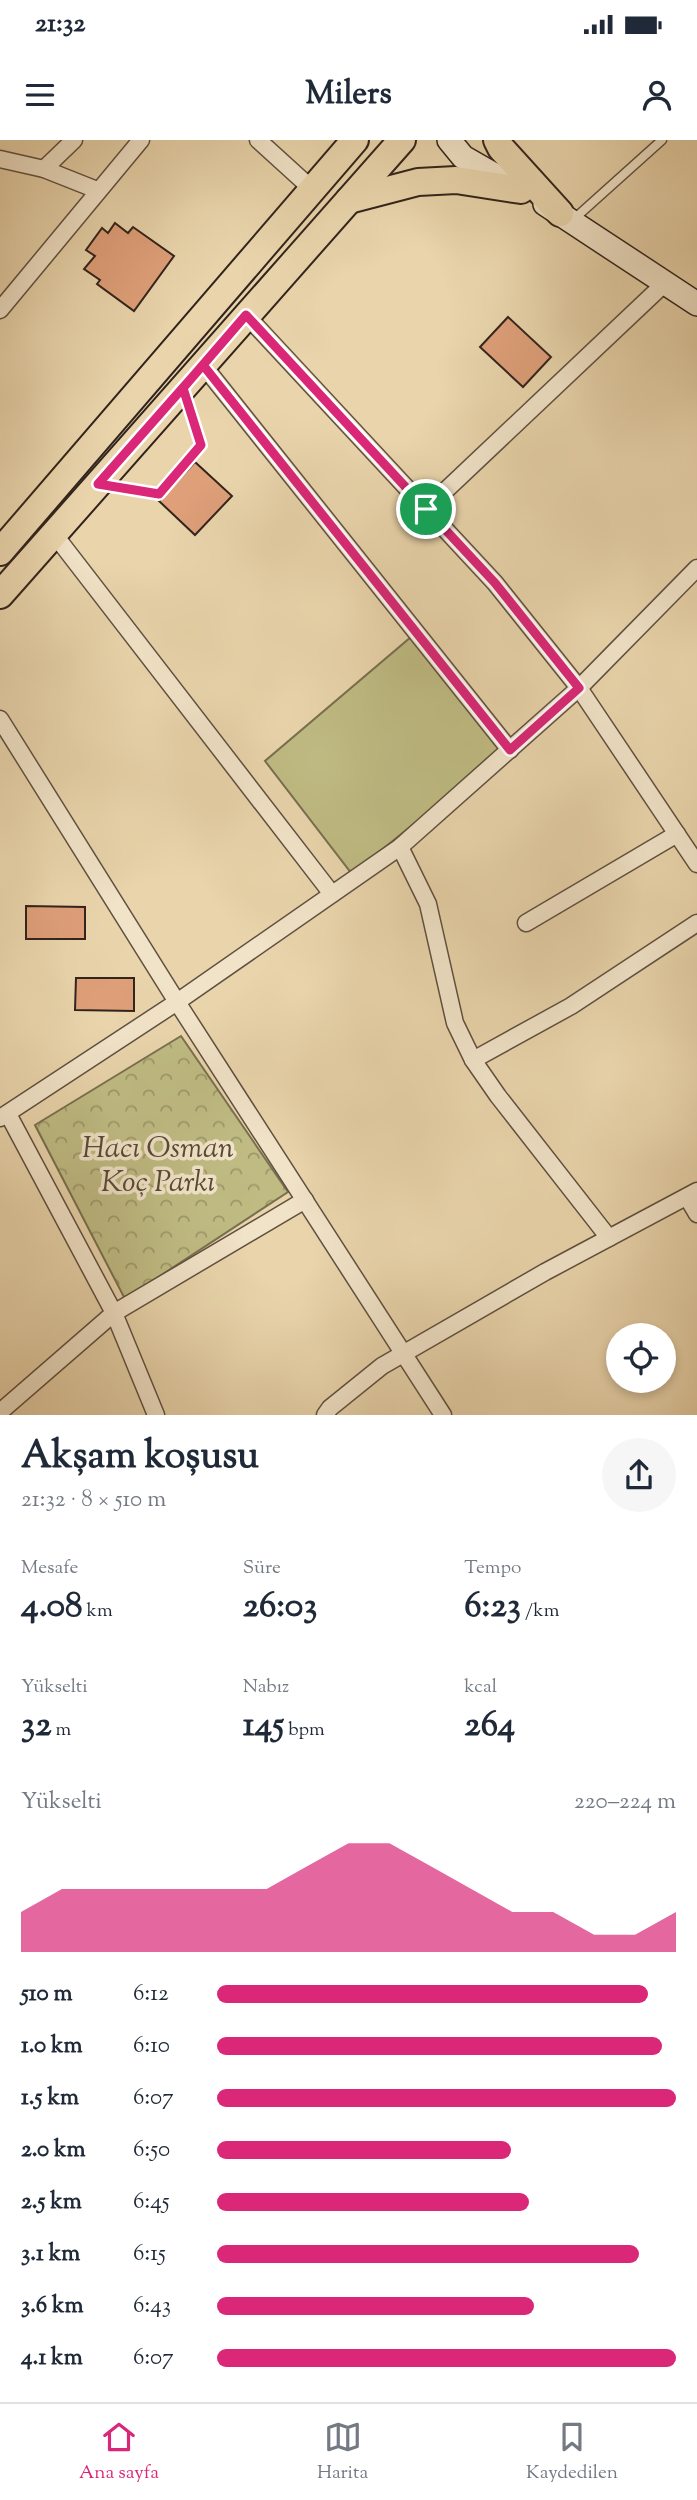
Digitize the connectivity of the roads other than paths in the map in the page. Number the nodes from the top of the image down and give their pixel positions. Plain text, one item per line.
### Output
1 (74, 140) edge
2 (141, 140) edge
3 (258, 140) edge
4 (355, 140) edge
5 (402, 140) edge
6 (449, 140) edge
7 (497, 140) edge
8 (662, 140) edge
9 (0, 159) edge
10 (44, 169) junction
11 (97, 190) junction
12 (313, 190) junction
13 (521, 190) junction
14 (349, 200) junction
15 (566, 217) junction
16 (665, 283) junction
17 (697, 304) edge
18 (0, 310) edge
19 (246, 315) junction
20 (203, 365) junction
21 (183, 388) junction
22 (98, 484) junction
23 (426, 509) junction
24 (54, 534) junction
25 (0, 552) edge
26 (694, 577) edge
27 (0, 595) edge
28 (579, 688) junction
29 (0, 719) edge
30 (510, 750) junction
31 (677, 834) junction
32 (400, 847) junction
33 (697, 864) edge
34 (331, 894) junction
35 (526, 923) dead end
36 (697, 923) edge
37 (177, 1002) junction
38 (473, 1060) junction
39 (4, 1116) edge
40 (692, 1194) edge
41 (305, 1200) junction
42 (697, 1214) edge
43 (609, 1238) junction
44 (114, 1313) junction
45 (404, 1353) junction
46 (0, 1412) edge
47 (156, 1415) edge
48 (325, 1415) edge
49 (443, 1415) edge

1 - 10 street
2 - 11 street
3 - 12 street
4 - 12 main road
5 - 14 main road
6 - 13 street
7 - 15 main road
8 - 15 lane
9 - 10 street
10 - 11 street
11 - 18 street
12 - 25 main road
13 - 14 main road
13 - 15 street
14 - 19 main road
15 - 16 street
16 - 17 street
16 - 23 street
19 - 20 main road
19 - 23 street
20 - 21 main road
20 - 30 street
21 - 22 main road
21 - 22 lane
22 - 24 main road
23 - 28 street
24 - 27 main road
24 - 34 street
26 - 28 street
28 - 30 street
28 - 31 street
29 - 37 street
30 - 32 street
31 - 33 street
31 - 35 street
32 - 34 street
32 - 38 street
34 - 37 street
36 - 38 street
37 - 39 street
37 - 41 street
38 - 43 street
39 - 44 street
40 - 42 street
40 - 43 street
41 - 44 street
41 - 45 street
43 - 45 street
44 - 46 street
44 - 47 street
45 - 48 street
45 - 49 street

